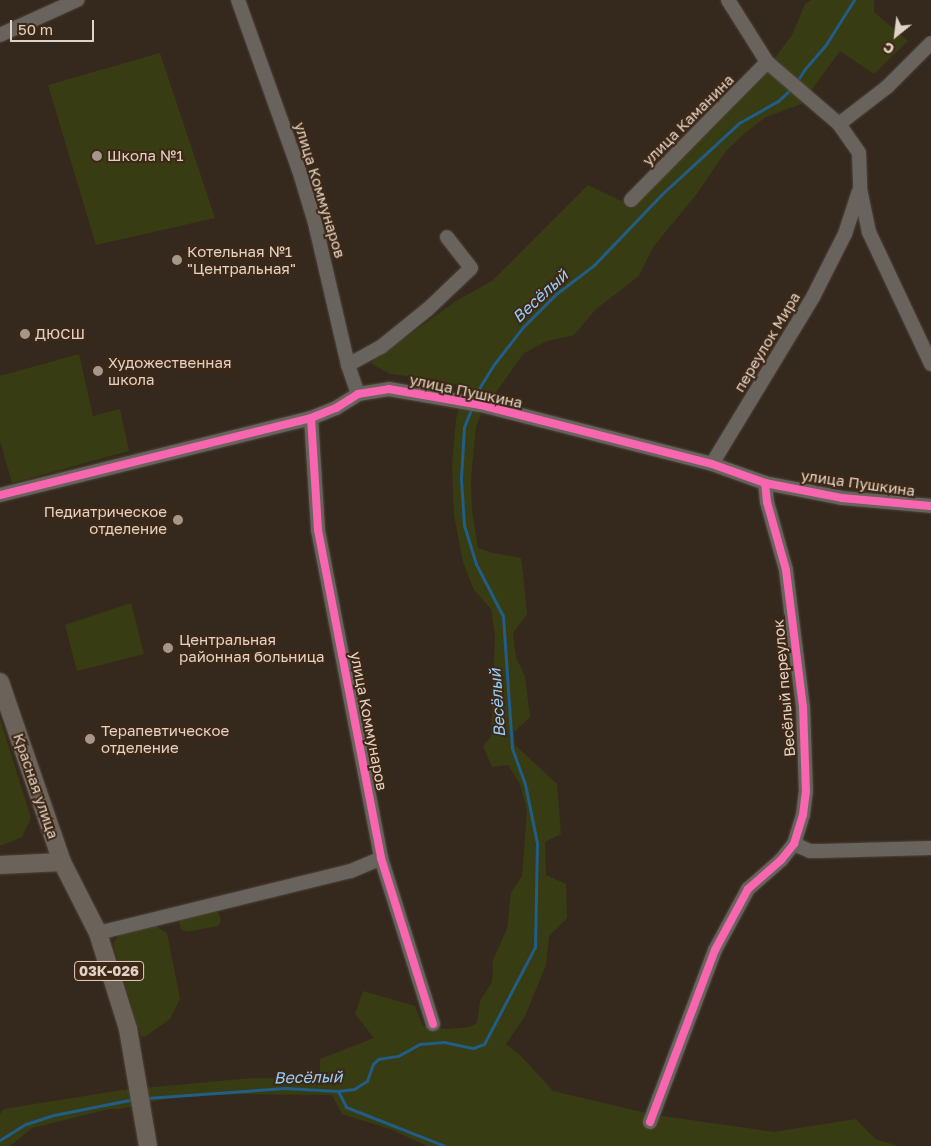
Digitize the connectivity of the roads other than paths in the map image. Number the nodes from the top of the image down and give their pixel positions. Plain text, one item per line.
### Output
1 (77, 0) edge
2 (238, 0) edge
3 (728, 0) edge
4 (0, 35) edge
5 (931, 43) edge
6 (767, 62) junction
7 (839, 124) junction
8 (860, 189) junction
9 (631, 200) dead end
10 (869, 232) junction
11 (845, 234) junction
12 (447, 237) dead end
13 (931, 364) edge
14 (348, 365) junction
15 (358, 394) junction
16 (311, 418) junction
17 (712, 464) junction
18 (765, 483) junction
19 (0, 495) edge
20 (931, 506) edge
21 (0, 682) edge
22 (794, 844) junction
23 (931, 848) edge
24 (381, 858) junction
25 (62, 862) junction
26 (0, 865) edge
27 (98, 933) junction
28 (433, 1024) dead end
29 (650, 1122) dead end
30 (148, 1146) edge

1 - 4 street
2 - 14 street, улица Коммунаров
3 - 6 street
5 - 7 street
6 - 7 street
6 - 9 street, улица Каманина
7 - 8 street
8 - 10 street
8 - 11 street, переулок Мира
10 - 11 street
10 - 13 street
11 - 17 street, переулок Мира
12 - 14 street
14 - 15 street, улица Коммунаров
15 - 16 street, улица Пушкина
15 - 17 street, улица Пушкина
16 - 19 street, улица Пушкина
16 - 24 street, улица Коммунаров
17 - 18 street, улица Пушкина
18 - 20 street, улица Пушкина
18 - 22 street, Весёлый переулок
21 - 25 main road, Красная улица
22 - 23 street
22 - 29 street, Весёлый переулок
24 - 27 street
24 - 28 street, улица Коммунаров
25 - 26 main road
25 - 27 main road, 03К-026
27 - 30 main road, 03К-026

